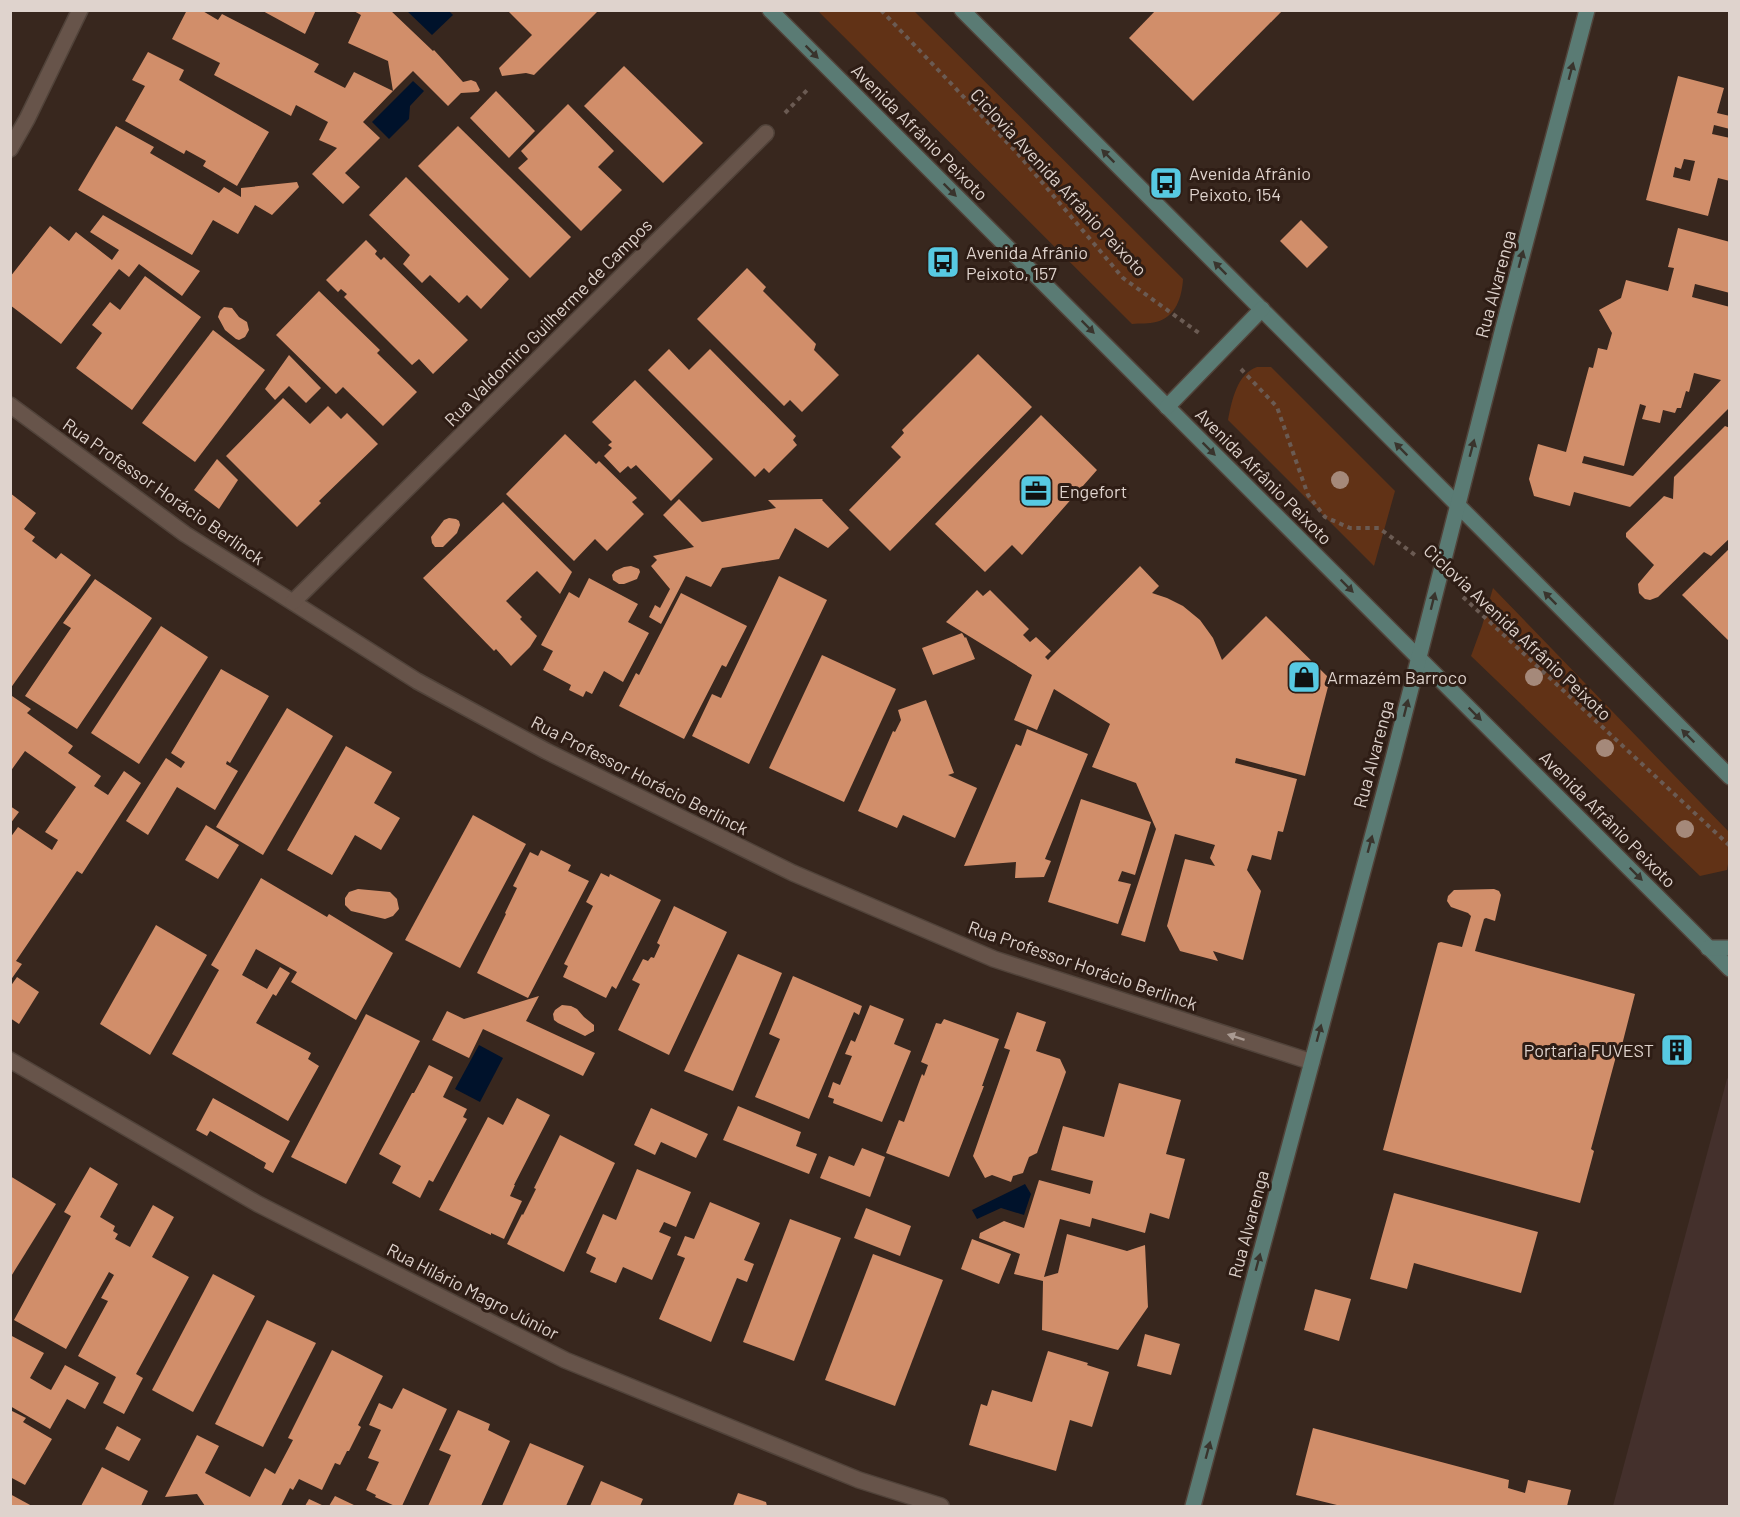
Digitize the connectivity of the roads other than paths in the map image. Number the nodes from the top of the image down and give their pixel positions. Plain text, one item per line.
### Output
1 (80, 10) edge
2 (770, 10) edge
3 (962, 10) edge
4 (1587, 10) edge
5 (766, 133) road end
6 (10, 149) edge
7 (1262, 309) junction
8 (10, 405) edge
9 (1167, 407) junction
10 (1458, 504) junction
11 (293, 602) junction
12 (1419, 657) junction
13 (1730, 777) edge
14 (1708, 948) junction
15 (1730, 948) edge
16 (1730, 969) edge
17 (10, 1060) edge
18 (1312, 1062) junction
19 (941, 1506) edge
20 (1193, 1506) edge

1 - 6 street
2 -> 9 main road, Avenida Afrânio Peixoto
7 -> 3 main road
10 -> 4 main road, Rua Alvarenga
5 - 11 street, Rua Valdomiro Guilherme de Campos
7 - 9 main road
10 -> 7 main road
8 - 11 street, Rua Professor Horácio Berlinck
9 -> 12 main road, Avenida Afrânio Peixoto
12 -> 10 main road, Rua Alvarenga
13 -> 10 main road
18 -> 11 street, Rua Professor Horácio Berlinck
12 -> 14 main road, Avenida Afrânio Peixoto
18 -> 12 main road, Rua Alvarenga
14 - 15 main road
14 - 16 main road, Avenida Afrânio Peixoto
17 - 19 street, Rua Hilário Magro Júnior
20 -> 18 main road, Rua Alvarenga

